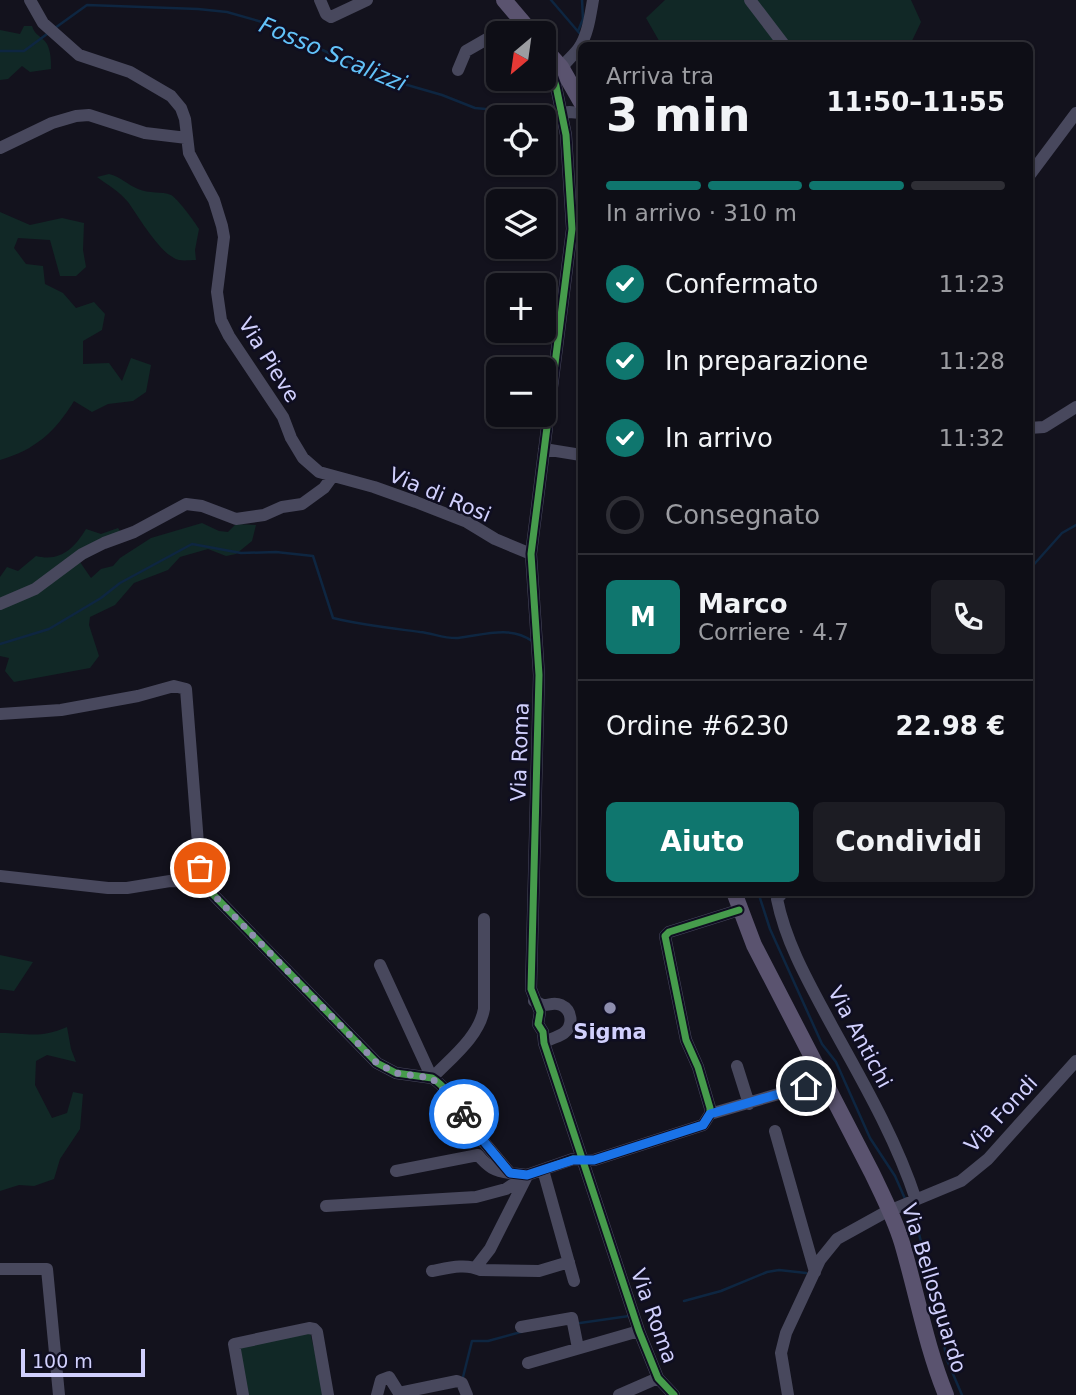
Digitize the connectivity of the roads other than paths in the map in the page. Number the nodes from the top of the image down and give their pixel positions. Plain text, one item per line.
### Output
1 (30, 0) edge
2 (320, 0) edge
3 (367, 0) edge
4 (505, 0) edge
5 (593, 0) edge
6 (750, 0) edge
7 (520, 19) joint
8 (582, 42) edge
9 (782, 42) edge
10 (578, 49) edge
11 (556, 61) edge
12 (561, 66) junction
13 (458, 70) dead end
14 (556, 86) joint
15 (572, 105) edge
16 (1076, 113) edge
17 (187, 138) junction
18 (0, 148) edge
19 (1033, 171) edge
20 (1076, 407) edge
21 (1033, 428) edge
22 (544, 449) junction
23 (578, 455) edge
24 (332, 477) junction
25 (531, 554) junction
26 (0, 604) edge
27 (0, 714) edge
28 (0, 876) edge
29 (201, 882) junction
30 (735, 896) edge
31 (780, 896) edge
32 (739, 910) junction
33 (484, 919) dead end
34 (380, 965) dead end
35 (540, 1006) junction
36 (547, 1037) junction
37 (1076, 1061) edge
38 (737, 1066) dead end
39 (432, 1078) junction
40 (806, 1086) dead end
41 (748, 1104) junction
42 (710, 1114) junction
43 (775, 1131) dead end
44 (583, 1160) junction
45 (543, 1170) junction
46 (396, 1171) dead end
47 (510, 1173) junction
48 (527, 1175) junction
49 (916, 1200) junction
50 (326, 1206) dead end
51 (893, 1210) junction
52 (569, 1262) junction
53 (476, 1267) junction
54 (0, 1269) edge
55 (432, 1271) dead end
56 (815, 1272) junction
57 (574, 1281) dead end
58 (521, 1327) dead end
59 (639, 1331) junction
60 (578, 1348) junction
61 (528, 1363) dead end
62 (658, 1378) junction
63 (59, 1395) edge
64 (243, 1395) edge
65 (328, 1395) edge
66 (377, 1395) edge
67 (467, 1395) edge
68 (619, 1395) edge
69 (674, 1395) edge
70 (788, 1395) edge
71 (946, 1395) edge

1 - 17 street, Via Pieve
2 - 3 street
4 - 7 main road
5 - 8 street
6 - 9 street
7 - 13 street
10 - 12 street
11 - 12 main road
12 - 14 street
12 - 15 main road
14 - 15 street, Via Roma
15 - 22 street, Via Roma
16 - 19 street
17 - 18 street
17 - 24 street, Via Pieve
20 - 21 street
22 - 23 street
22 - 25 street, Via Roma
24 - 25 street, Via di Rosi
24 - 26 street
25 - 35 street, Via Roma
27 - 29 street
28 - 29 street
29 - 39 street
30 - 32 main road, Via Bellosguardo
31 - 49 street, Via Antichi
32 - 42 street
32 - 51 main road, Via Bellosguardo
33 - 39 street
34 - 39 street
35 - 36 street, Via Roma
35 - 36 street
36 - 44 street, Via Roma
37 - 49 street, Via Fondi
38 - 41 street
39 - 47 street
40 - 41 street
41 - 42 street
42 - 44 street
43 - 56 street
44 - 45 street
44 - 59 street, Via Roma
45 - 48 street
45 - 52 street
46 - 47 street
47 - 48 street
48 - 50 street
48 - 53 street
49 - 51 street, Via Fondi
51 - 56 street, Via Fondi
51 - 71 main road, Via Bellosguardo
52 - 53 street
52 - 57 street
53 - 55 street
54 - 63 street
56 - 70 street, Via Fondi
58 - 60 street
59 - 60 street
59 - 62 street, Via Roma
60 - 61 street
62 - 68 street
62 - 69 street, Via Roma
64 - 65 street
66 - 67 street

